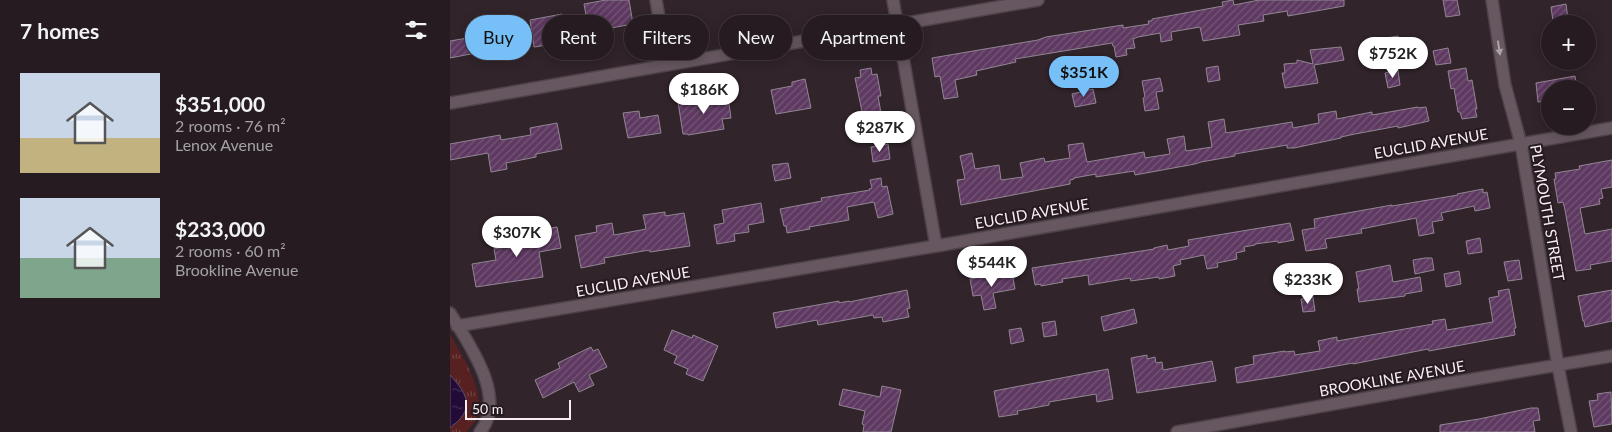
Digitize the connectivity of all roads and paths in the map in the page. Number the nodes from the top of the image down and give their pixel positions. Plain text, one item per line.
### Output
1 (656, 0) edge
2 (893, 0) edge
3 (1038, 0) edge
4 (1492, 0) edge
5 (895, 15) edge
6 (923, 20) edge
7 (802, 42) edge
8 (903, 60) edge
9 (667, 65) junction
10 (450, 103) edge
11 (1612, 128) edge
12 (1521, 144) junction
13 (936, 246) junction
14 (450, 313) edge
15 (457, 326) junction
16 (1612, 356) edge
17 (1558, 366) junction
18 (480, 432) edge
19 (1177, 432) edge
20 (1571, 432) edge

1 - 9 street
2 - 5 street
3 - 6 street
4 -> 12 street, PLYMOUTH STREET
7 - 9 street
8 - 13 street
9 - 10 street
11 - 12 street, EUCLID AVENUE
12 - 13 street, EUCLID AVENUE
12 - 17 street, PLYMOUTH STREET
13 - 15 street, EUCLID AVENUE
14 - 15 street
15 - 18 street
16 - 17 street, BROOKLINE AVENUE
17 - 19 street, BROOKLINE AVENUE
17 - 20 street, PLYMOUTH STREET

